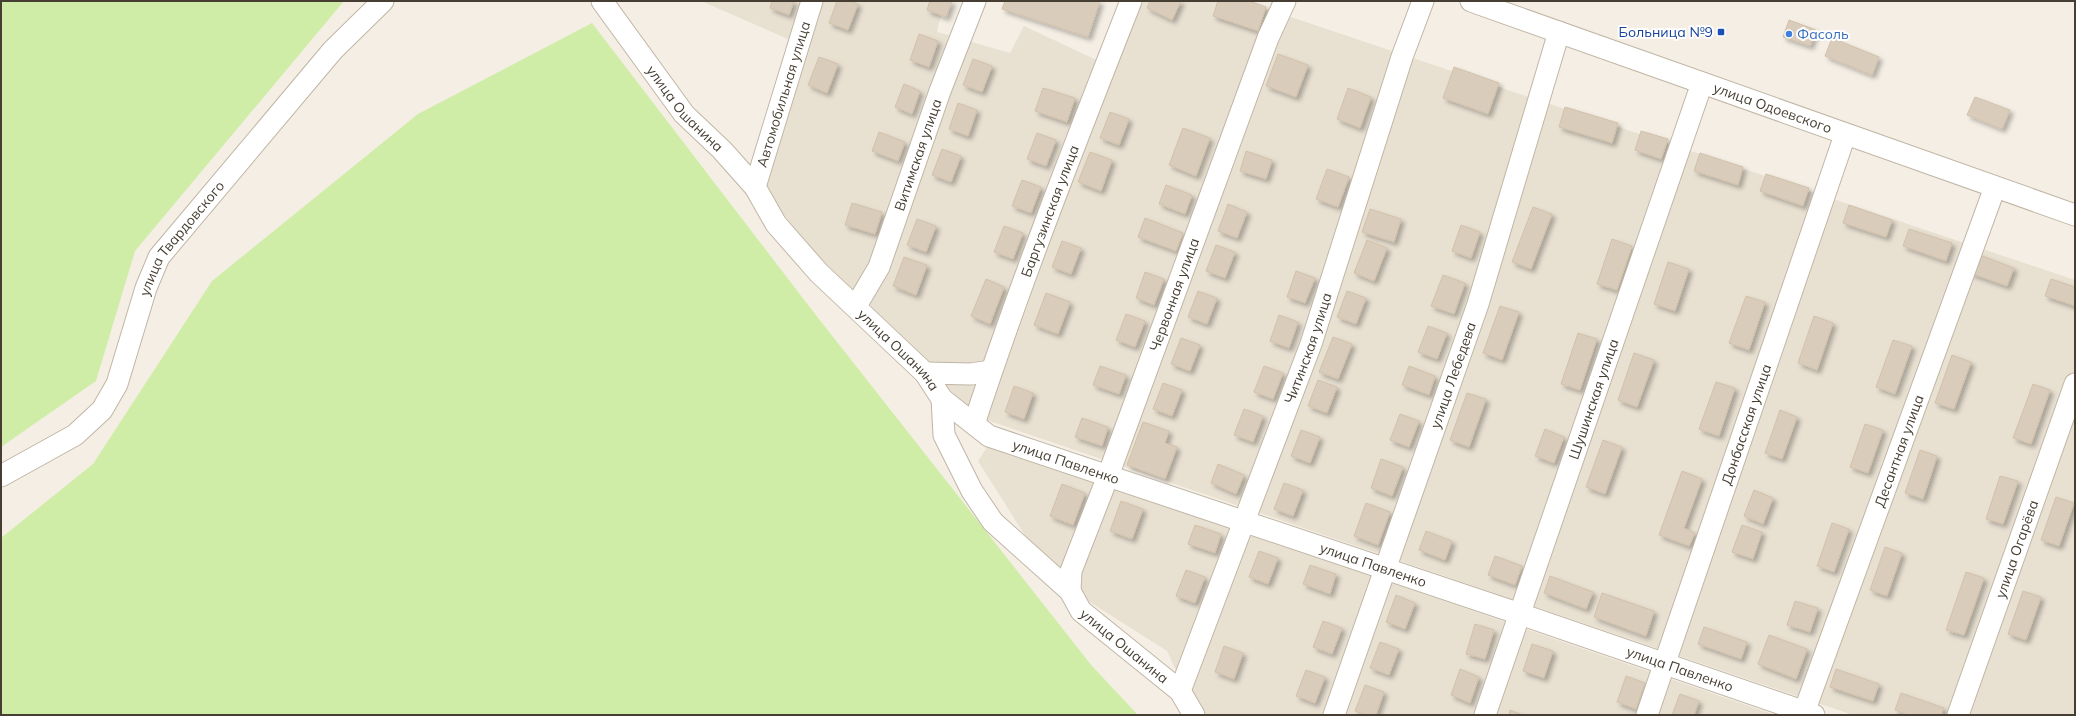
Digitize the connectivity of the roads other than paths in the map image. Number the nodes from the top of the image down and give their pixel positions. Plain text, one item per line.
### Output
1 (383, 1) edge
2 (602, 1) edge
3 (812, 1) edge
4 (975, 1) edge
5 (1131, 1) edge
6 (1285, 1) edge
7 (1424, 1) edge
8 (1471, 1) edge
9 (1558, 32) junction
10 (1702, 83) junction
11 (1845, 135) junction
12 (755, 187) junction
13 (1995, 187) junction
14 (2075, 215) edge
15 (856, 306) junction
16 (991, 371) junction
17 (925, 373) junction
18 (2075, 384) edge
19 (942, 398) junction
20 (974, 424) junction
21 (1, 476) edge
22 (1108, 476) junction
23 (1245, 521) junction
24 (1384, 569) junction
25 (1070, 591) junction
26 (1520, 614) junction
27 (1664, 664) junction
28 (1180, 692) junction
29 (1807, 714) edge
30 (1194, 715) edge
31 (1334, 715) edge
32 (1485, 715) edge
33 (1647, 715) edge
34 (1958, 715) edge

1 - 21 street, улица Твардовского
2 - 12 street, улица Ошанина
3 - 12 street, Автомобильная улица
4 - 15 street, Витимская улица
5 - 16 street, Баргузинская улица
6 - 22 street, Червонная улица
7 - 23 street, Читинская улица
8 - 9 street, улица Одоевского
9 - 10 street, улица Одоевского
9 - 24 street, улица Лебедева
10 - 11 street, улица Одоевского
10 - 26 street, Шушинская улица
11 - 13 street, улица Одоевского
11 - 27 street, Донбасская улица
12 - 15 street, улица Ошанина
13 - 14 street, улица Одоевского
13 - 29 street, Десантная улица
15 - 17 street, улица Ошанина
16 - 17 street
16 - 20 street, Баргузинская улица
17 - 19 street, улица Ошанина
18 - 34 street, улица Огарёва
19 - 20 street, улица Павленко
19 - 25 street, улица Ошанина
20 - 22 street, улица Павленко
22 - 23 street, улица Павленко
22 - 25 street, Червонная улица
23 - 24 street, улица Павленко
23 - 28 street, Читинская улица
24 - 26 street, улица Павленко
24 - 31 street, улица Лебедева
25 - 28 street, улица Ошанина
26 - 27 street, улица Павленко
26 - 32 street, Шушинская улица
27 - 29 street, улица Павленко
27 - 33 street, Донбасская улица
28 - 30 street, улица Ошанина

